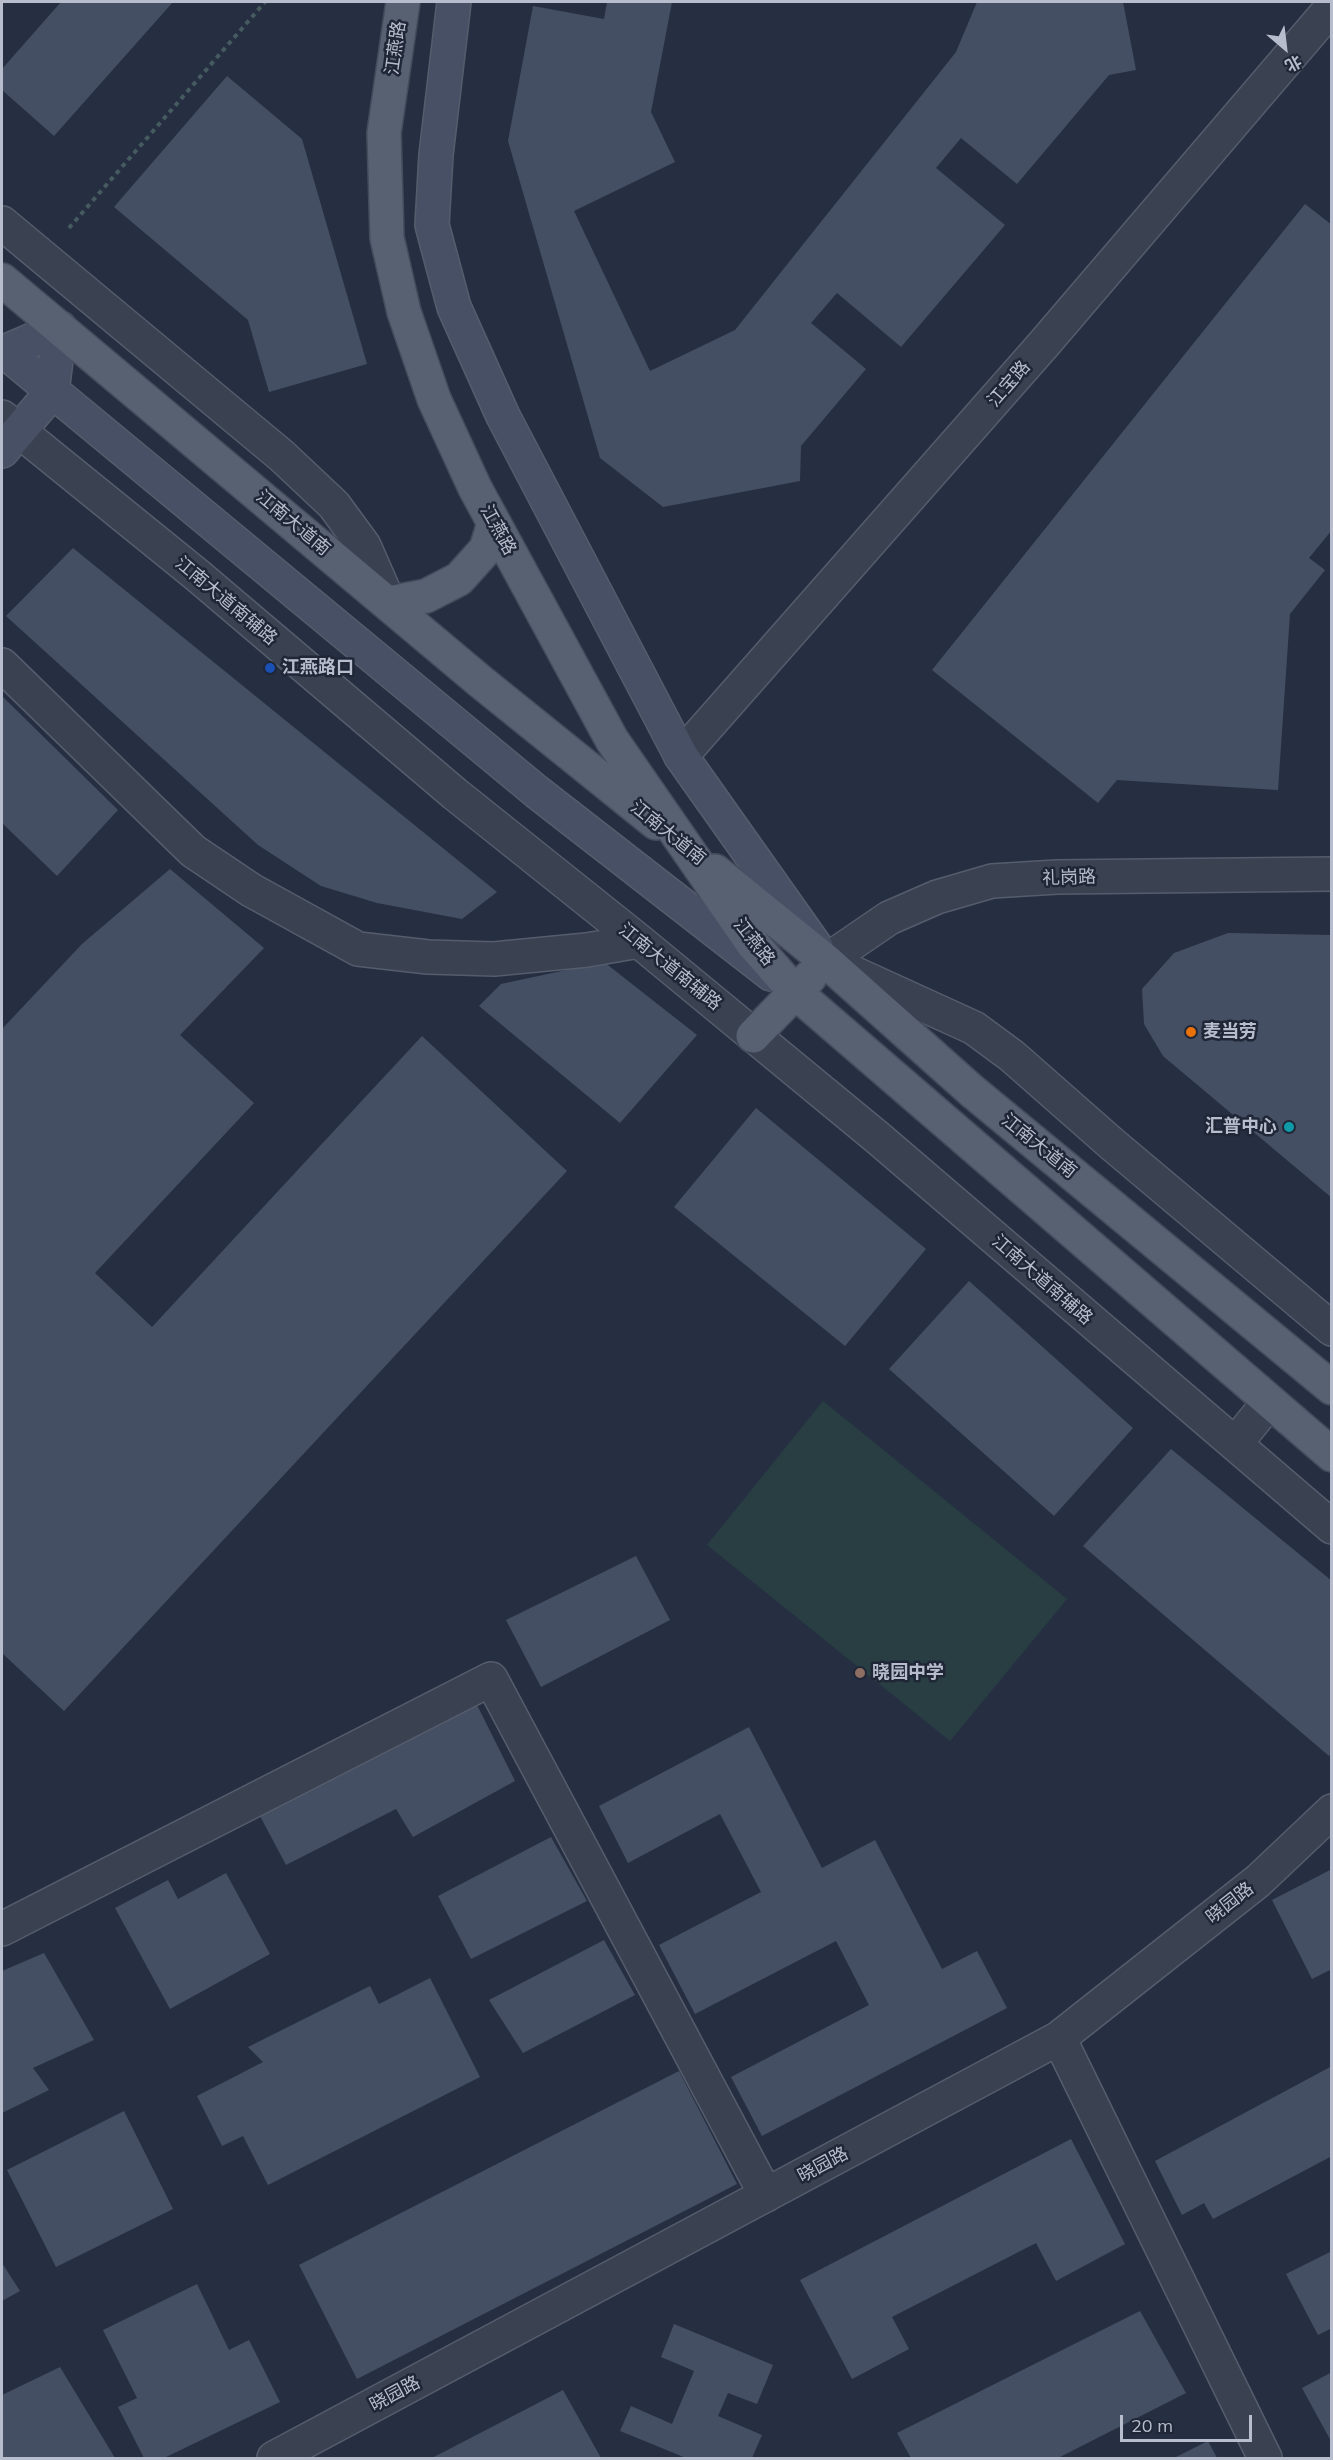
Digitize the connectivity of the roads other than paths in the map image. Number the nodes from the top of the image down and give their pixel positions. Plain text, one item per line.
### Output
1 (403, 2) edge
2 (454, 2) edge
3 (1332, 7) edge
4 (2, 223) edge
5 (2, 280) edge
6 (60, 328) junction
7 (2, 351) edge
8 (52, 392) junction
9 (7, 433) edge
10 (494, 523) junction
11 (389, 603) junction
12 (2, 665) edge
13 (681, 756) junction
14 (683, 845) junction
15 (1332, 874) edge
16 (639, 941) junction
17 (826, 961) junction
18 (795, 992) junction
19 (753, 1036) junction
20 (1332, 1329) edge
21 (1332, 1334) edge
22 (1304, 1365) junction
23 (1332, 1388) edge
24 (1269, 1402) junction
25 (1235, 1444) junction
26 (1332, 1455) edge
27 (1332, 1527) edge
28 (1332, 1811) edge
29 (2, 1929) edge
30 (1059, 2037) junction
31 (766, 2195) junction
32 (274, 2458) edge
33 (1265, 2458) edge

1 - 10 main road, 江燕路
2 - 13 main road
3 - 13 street, 江宝路
4 - 11 street
5 - 6 main road, 江南大道南
6 - 7 main road
6 - 8 main road
6 - 11 main road, 江南大道南
7 - 8 main road
8 - 9 main road
8 - 18 main road
9 - 16 street, 江南大道南辅路
10 - 11 main road
10 - 14 main road, 江燕路
11 - 14 main road, 江南大道南
12 - 16 street
13 - 17 main road
14 - 17 main road, 江南大道南
14 - 18 main road, 江燕路
15 - 17 street, 礼岗路
16 - 19 street, 江南大道南辅路
17 - 18 main road
17 - 20 street
17 - 22 main road, 江南大道南
18 - 19 main road
18 - 24 main road
19 - 25 street, 江南大道南辅路
21 - 22 street
22 - 23 main road, 江南大道南
24 - 25 street
24 - 26 main road
25 - 27 street, 江南大道南辅路
28 - 30 street, 晓园路
29 - 31 street
30 - 31 street, 晓园路
30 - 33 street
31 - 32 street, 晓园路

